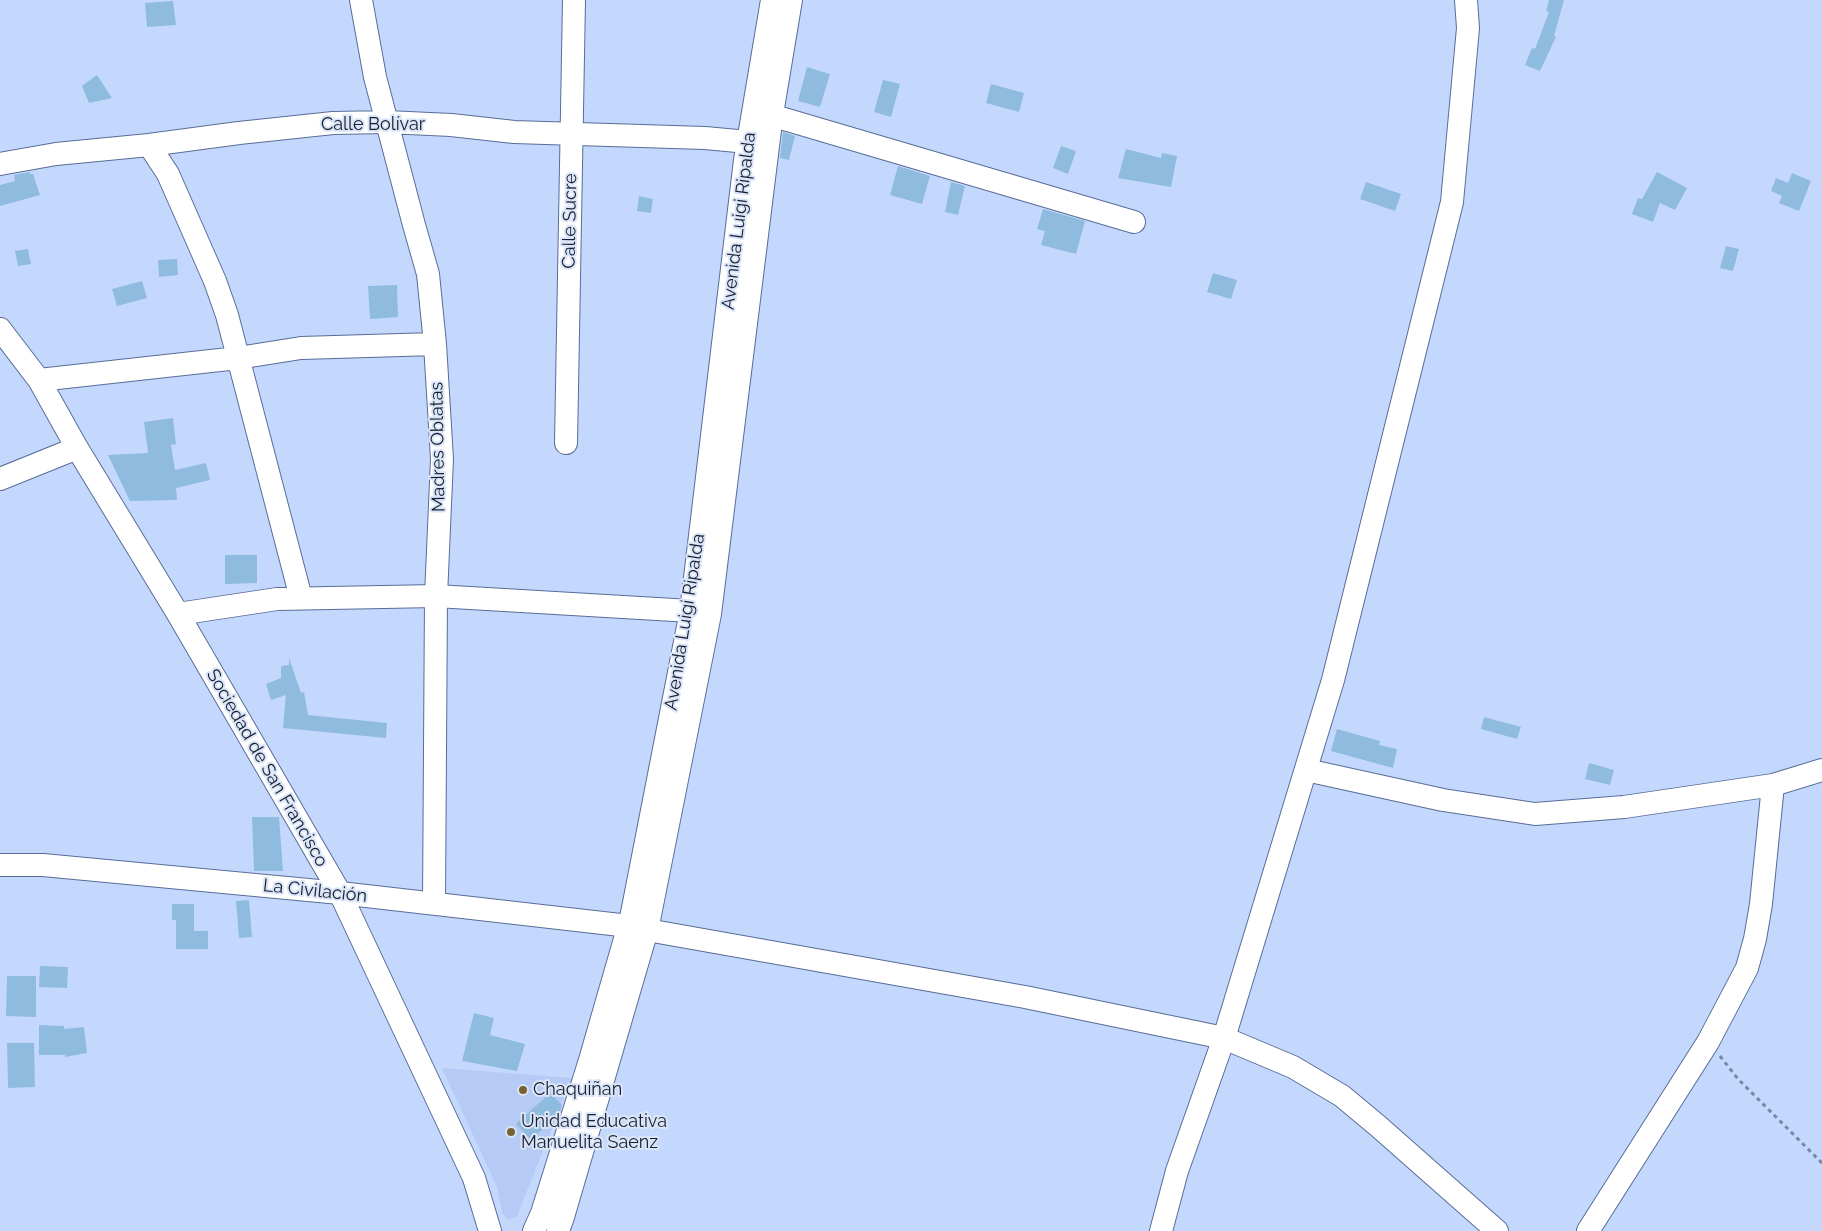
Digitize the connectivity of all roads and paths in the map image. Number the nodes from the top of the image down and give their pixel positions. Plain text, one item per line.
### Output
1 (360, 0) edge
2 (574, 0) edge
3 (772, 0) edge
4 (791, 0) edge
5 (1466, 0) edge
6 (762, 112) junction
7 (387, 122) junction
8 (571, 134) junction
9 (748, 142) junction
10 (149, 145) junction
11 (0, 164) edge
12 (1134, 222) dead end
13 (0, 329) edge
14 (435, 344) junction
15 (238, 358) junction
16 (39, 380) junction
17 (566, 443) dead end
18 (77, 448) junction
19 (0, 479) edge
20 (436, 596) junction
21 (302, 598) junction
22 (701, 613) junction
23 (178, 614) junction
24 (1306, 770) junction
25 (1822, 770) edge
26 (1772, 785) junction
27 (0, 865) edge
28 (340, 893) junction
29 (434, 904) junction
30 (638, 928) junction
31 (1224, 1038) junction
32 (1708, 1042) junction
33 (1822, 1163) edge
34 (490, 1231) edge
35 (534, 1231) edge
36 (558, 1231) edge
37 (1161, 1231) edge
38 (1496, 1231) edge
39 (1588, 1231) edge

1 - 7 street, Madres Oblatas
2 - 8 street, Calle Sucre
3 - 6 street, Avenida Luigi Ripalda
4 - 6 street, Avenida Luigi Ripalda
5 - 24 street
6 - 9 street, Avenida Luigi Ripalda
6 - 12 street
6 - 22 street, Avenida Luigi Ripalda
7 - 8 street, Calle Bolívar
7 - 10 street, Calle Bolívar
7 - 14 street, Madres Oblatas
8 - 9 street, Calle Bolívar
8 - 17 street, Calle Sucre
9 - 22 street, Avenida Luigi Ripalda
10 - 11 street, Calle Bolívar
10 - 15 street
13 - 16 street, Sociedad de San Francisco
14 - 15 street
14 - 20 street, Madres Oblatas
15 - 16 street
15 - 21 street
16 - 18 street, Sociedad de San Francisco
18 - 19 street
18 - 23 street, Sociedad de San Francisco
20 - 21 street
20 - 22 street
20 - 29 street, Madres Oblatas
21 - 23 street
22 - 30 street, Avenida Luigi Ripalda
23 - 28 street, Sociedad de San Francisco
24 - 26 street
24 - 31 street
25 - 26 street
26 - 32 street
27 - 28 street, La Civilación
28 - 29 street, La Civilación
28 - 34 street, Sociedad de San Francisco
29 - 30 street, La Civilación
30 - 31 street, La Civilación
30 - 35 street, Avenida Luigi Ripalda
30 - 36 street, Avenida Luigi Ripalda
31 - 37 street
31 - 38 street, La Civilación
32 - 33 path
32 - 39 street

